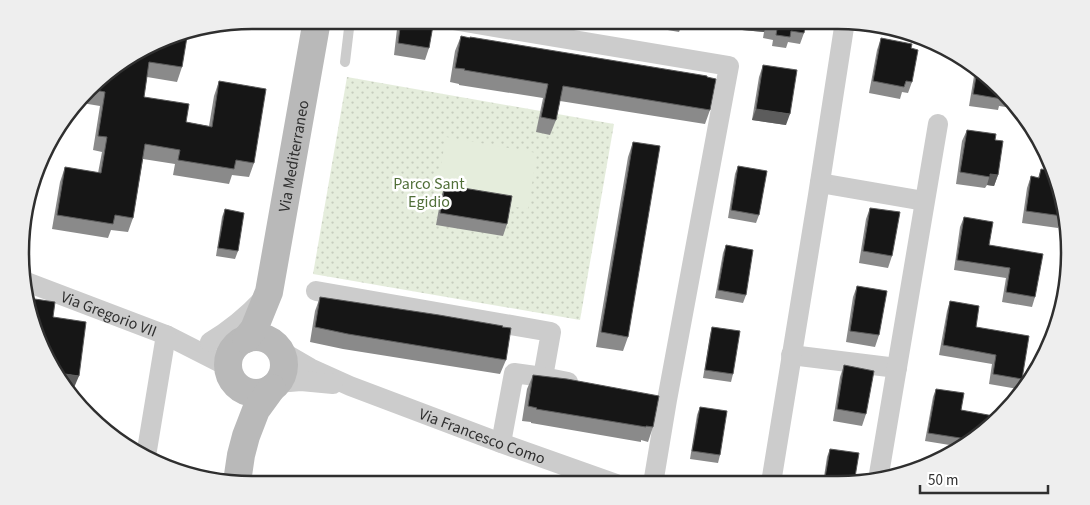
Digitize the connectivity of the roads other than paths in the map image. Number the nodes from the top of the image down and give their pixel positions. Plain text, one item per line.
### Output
1 (315, 29) edge
2 (349, 29) edge
3 (507, 29) edge
4 (844, 29) edge
5 (345, 62) dead end
6 (938, 124) dead end
7 (820, 183) junction
8 (924, 201) junction
9 (31, 284) edge
10 (316, 291) dead end
11 (269, 292) junction
12 (166, 335) junction
13 (210, 342) junction
14 (276, 347) junction
15 (791, 355) junction
16 (238, 359) junction
17 (897, 368) junction
18 (543, 378) junction
19 (581, 384) edge
20 (275, 386) junction
21 (350, 386) junction
22 (501, 443) junction
23 (147, 449) edge
24 (241, 456) junction
25 (879, 472) edge
26 (238, 476) edge
27 (594, 476) edge
28 (653, 476) edge
29 (772, 476) edge

1 - 11 main road, Via Mediterraneo
2 - 5 lane
3 - 28 street
4 - 7 street
6 - 8 street
7 - 8 street
7 - 15 street
8 - 17 street
9 - 12 street, Via Gregorio VII
10 - 18 street
11 - 13 street
11 - 14 main road, Via Mediterraneo
11 - 16 main road, Via Mediterraneo
12 - 13 street, Via Gregorio VII
12 - 16 street, Via Gregorio VII
12 - 23 street
13 - 16 street, Via Gregorio VII
14 - 16 main road
14 - 20 main road
14 - 21 street, Via Francesco Como
15 - 17 street
15 - 29 street
16 - 20 main road
16 - 24 main road
17 - 25 street
18 - 19 street
18 - 22 street
20 - 21 street, Via Francesco Como
20 - 24 main road
21 - 22 street, Via Francesco Como
22 - 27 street, Via Francesco Como
24 - 26 main road

